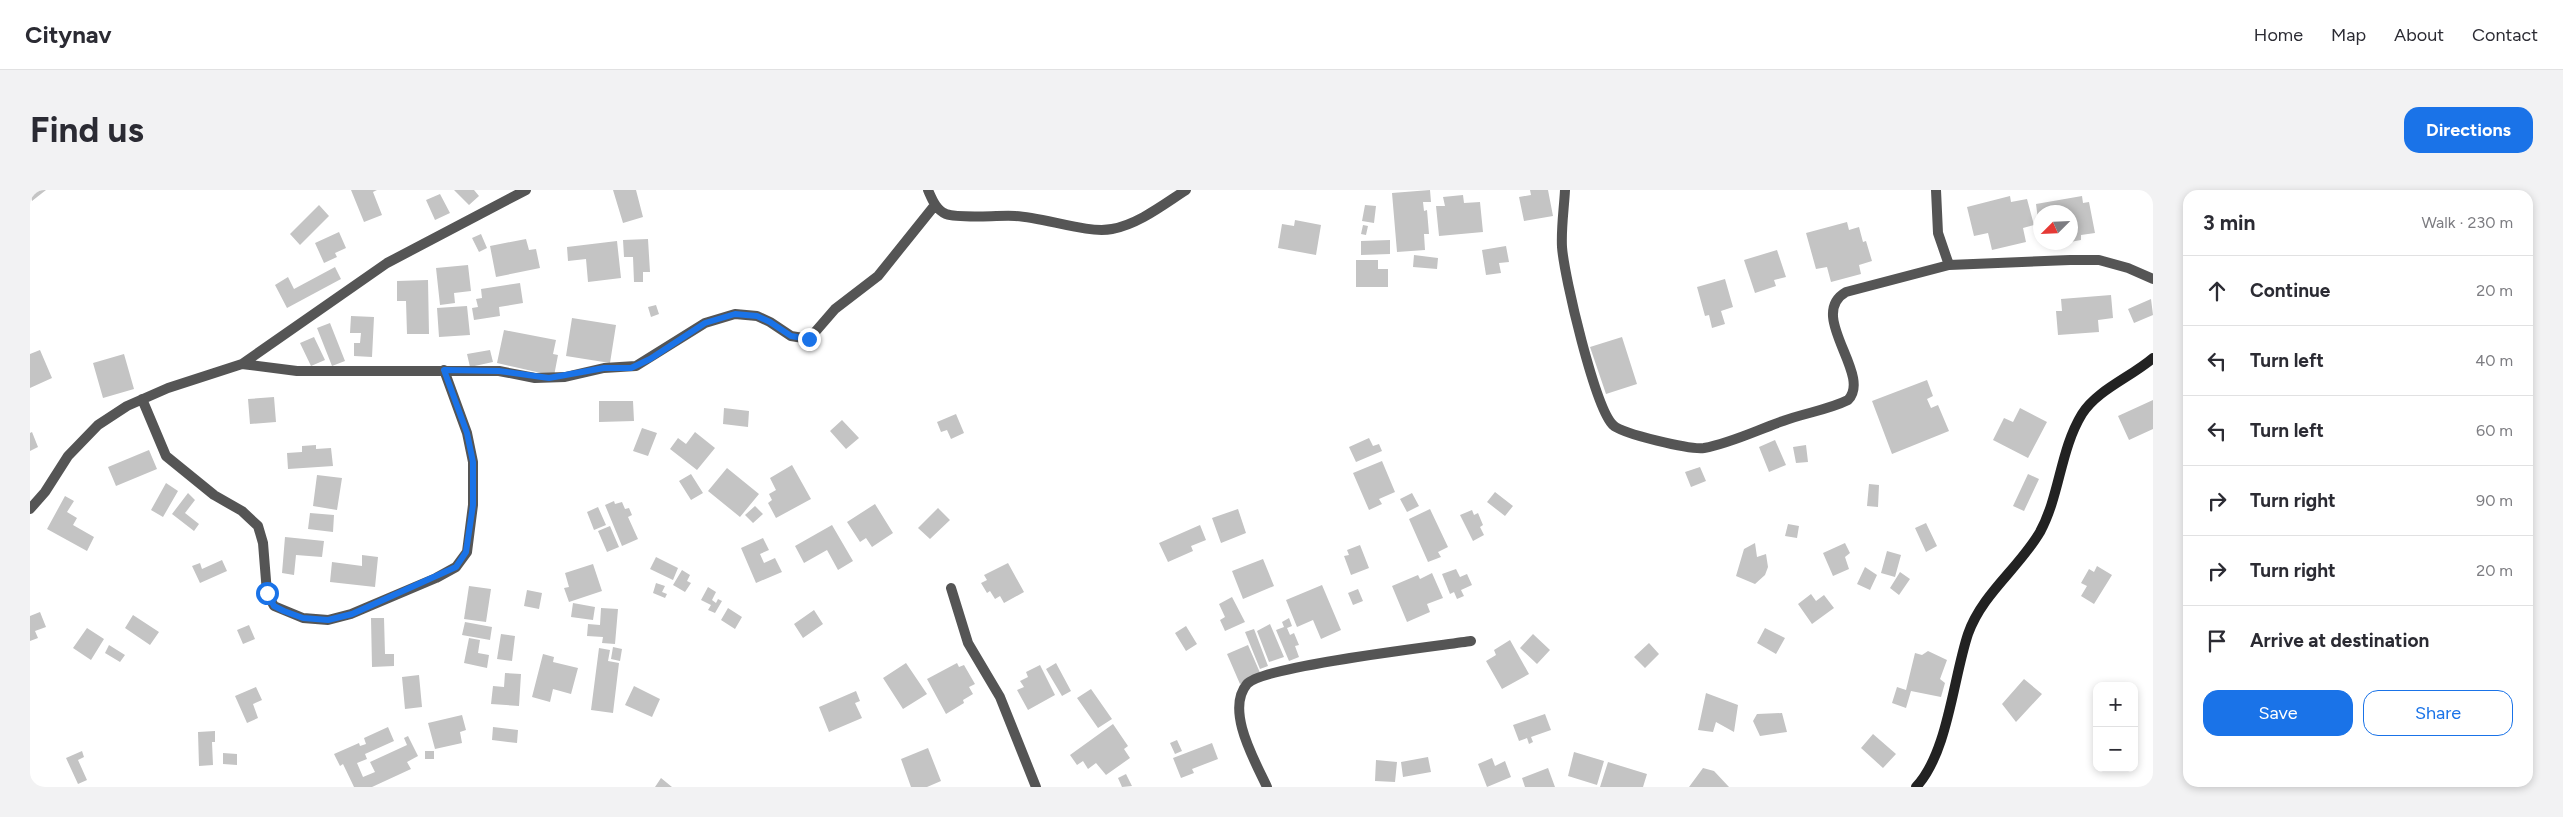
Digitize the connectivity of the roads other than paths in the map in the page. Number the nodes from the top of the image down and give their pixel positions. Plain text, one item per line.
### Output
1 (526, 190) edge
2 (928, 190) edge
3 (1186, 190) edge
4 (1566, 190) edge
5 (1936, 190) edge
6 (935, 205) junction
7 (1949, 265) junction
8 (2153, 279) edge
9 (2153, 358) edge
10 (242, 364) junction
11 (444, 370) junction
12 (142, 399) junction
13 (30, 509) edge
14 (951, 588) dead end
15 (1471, 641) dead end
16 (1036, 787) edge
17 (1267, 787) edge
18 (1916, 787) edge

1 - 10 street
2 - 6 street
3 - 6 street
4 - 7 street
5 - 7 street
6 - 11 street
7 - 8 street
9 - 18 street
10 - 11 street
10 - 12 street
11 - 12 street
12 - 13 street
14 - 16 street
15 - 17 street

